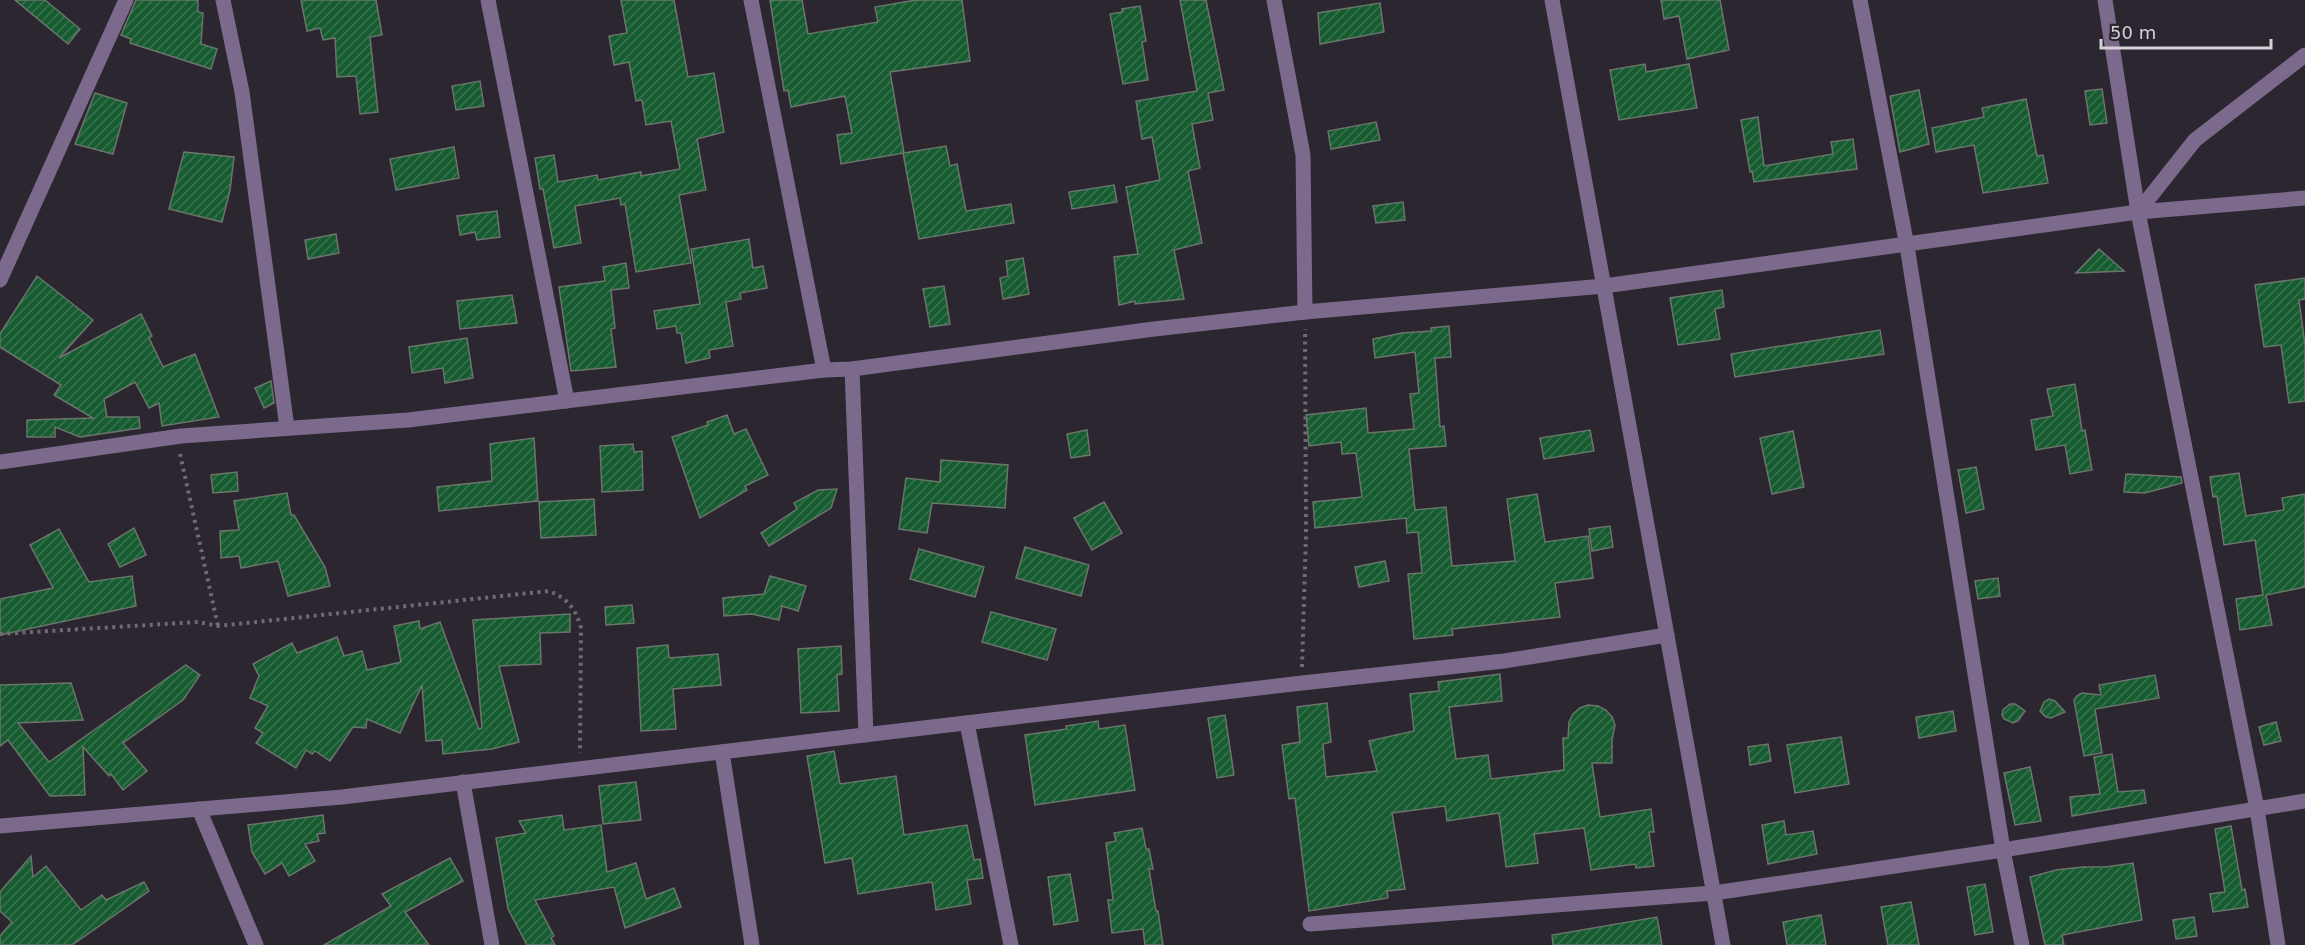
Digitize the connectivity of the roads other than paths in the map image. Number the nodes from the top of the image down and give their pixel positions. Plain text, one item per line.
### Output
1 (126, 0) edge
2 (223, 0) edge
3 (488, 0) edge
4 (751, 0) edge
5 (1274, 0) edge
6 (1552, 0) edge
7 (1860, 0) edge
8 (2105, 0) edge
9 (2305, 55) edge
10 (2305, 198) edge
11 (2138, 212) junction
12 (1907, 246) junction
13 (0, 280) edge
14 (1604, 286) junction
15 (1305, 312) junction
16 (852, 369) junction
17 (824, 370) junction
18 (567, 401) junction
19 (287, 428) junction
20 (0, 462) edge
21 (1667, 635) junction
22 (967, 723) junction
23 (866, 735) junction
24 (722, 752) junction
25 (463, 783) junction
26 (2305, 801) edge
27 (199, 809) junction
28 (2257, 809) junction
29 (0, 826) edge
30 (2003, 850) junction
31 (1714, 893) junction
32 (1310, 924) dead end
33 (256, 945) edge
34 (492, 945) edge
35 (752, 945) edge
36 (1011, 945) edge
37 (1723, 945) edge
38 (2022, 945) edge
39 (2278, 945) edge

1 - 13 street
2 - 19 street
3 - 18 street
4 - 17 street
5 - 15 street
6 - 14 street
7 - 12 street
8 - 11 street
9 - 11 street
10 - 11 street
11 - 12 street
11 - 28 street
12 - 14 street
12 - 30 street
14 - 15 street
14 - 21 street
15 - 16 street
16 - 17 street
16 - 23 street
17 - 18 street
18 - 19 street
19 - 20 street
21 - 22 street
21 - 31 street
22 - 23 street
22 - 36 street
23 - 24 street
24 - 25 street
24 - 35 street
25 - 27 street
25 - 34 street
26 - 28 street
27 - 29 street
27 - 33 street
28 - 30 street
28 - 39 street
30 - 31 street
30 - 38 street
31 - 32 street
31 - 37 street

